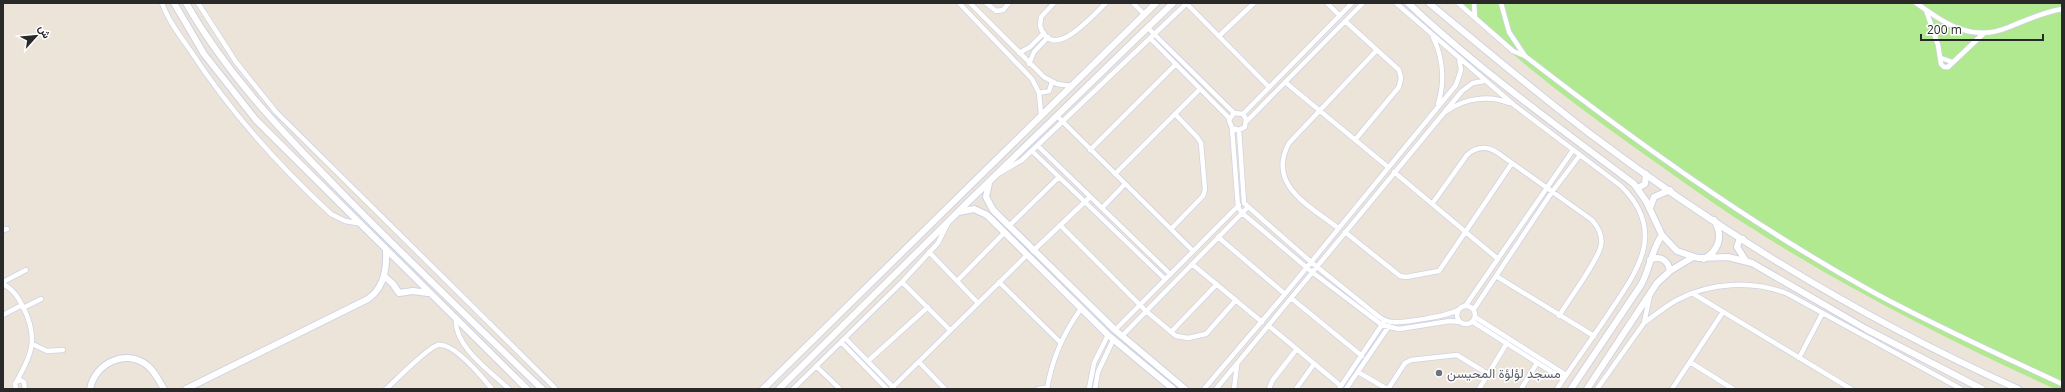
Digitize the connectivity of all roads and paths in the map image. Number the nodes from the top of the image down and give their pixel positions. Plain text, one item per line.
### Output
1 (162, 3) edge
2 (174, 3) edge
3 (186, 3) edge
4 (198, 3) edge
5 (959, 3) edge
6 (970, 3) edge
7 (986, 3) edge
8 (1009, 3) edge
9 (1054, 3) edge
10 (1106, 3) edge
11 (1133, 3) edge
12 (1156, 3) edge
13 (1173, 3) edge
14 (1187, 3) edge
15 (1254, 3) edge
16 (1327, 3) edge
17 (1352, 3) edge
18 (1363, 3) edge
19 (1396, 3) edge
20 (1408, 3) edge
21 (1429, 3) edge
22 (1435, 3) edge
23 (1458, 3) edge
24 (1474, 3) edge
25 (1501, 3) edge
26 (1916, 3) edge
27 (2062, 9) edge
28 (1926, 10) junction
29 (1440, 13) junction
30 (1144, 14) junction
31 (1340, 16) junction
32 (1475, 18) junction
33 (1345, 21) junction
34 (1148, 28) junction
35 (1044, 33) junction
36 (1984, 33) junction
37 (1154, 34) junction
38 (1219, 36) junction
39 (1432, 36) junction
40 (1048, 37) junction
41 (1150, 38) junction
42 (1513, 40) junction
43 (1507, 46) junction
44 (1377, 50) junction
45 (1019, 53) junction
46 (1525, 56) junction
47 (1459, 58) junction
48 (1941, 58) junction
49 (1952, 62) junction
50 (1029, 64) junction
51 (1176, 64) junction
52 (1484, 80) junction
53 (1052, 82) junction
54 (1286, 82) junction
55 (1457, 82) junction
56 (1072, 86) junction
57 (1269, 87) junction
58 (1200, 89) junction
59 (1464, 89) junction
60 (1039, 93) junction
61 (1080, 95) junction
62 (1514, 105) junction
63 (1438, 107) junction
64 (1320, 110) junction
65 (1234, 113) junction
66 (1041, 114) junction
67 (1175, 114) junction
68 (1243, 114) junction
69 (1443, 115) junction
70 (1058, 117) junction
71 (1229, 118) junction
72 (1247, 121) junction
73 (1063, 122) junction
74 (1232, 128) junction
75 (1239, 130) junction
76 (1355, 140) junction
77 (1038, 146) junction
78 (1090, 150) junction
79 (1573, 150) junction
80 (1032, 151) junction
81 (1580, 155) junction
82 (1512, 163) junction
83 (1388, 167) junction
84 (1394, 172) junction
85 (998, 174) junction
86 (1115, 174) junction
87 (1646, 174) junction
88 (1059, 177) junction
89 (989, 182) junction
90 (1125, 184) junction
91 (1546, 187) junction
92 (1638, 188) junction
93 (1670, 190) junction
94 (1552, 192) junction
95 (1090, 197) junction
96 (1244, 201) junction
97 (1085, 202) junction
98 (1432, 204) junction
99 (1238, 207) junction
100 (991, 208) junction
101 (1102, 208) junction
102 (1247, 208) junction
103 (1650, 208) junction
104 (957, 212) junction
105 (1242, 213) junction
106 (986, 215) junction
107 (1714, 219) junction
108 (948, 222) junction
109 (357, 223) junction
110 (1060, 225) junction
111 (1009, 226) junction
112 (1338, 228) junction
113 (1171, 229) junction
114 (1005, 232) junction
115 (1345, 232) junction
116 (1466, 232) junction
117 (1662, 235) junction
118 (1218, 237) junction
119 (1743, 239) junction
120 (386, 251) junction
121 (1034, 251) junction
122 (1193, 251) junction
123 (929, 252) junction
124 (1027, 255) junction
125 (1693, 257) junction
126 (1498, 259) junction
127 (1704, 259) junction
128 (1650, 260) junction
129 (1746, 260) junction
130 (1310, 262) junction
131 (1192, 264) junction
132 (1306, 267) junction
133 (1316, 267) junction
134 (1492, 268) junction
135 (26, 270) dead end
136 (1670, 271) junction
137 (1312, 272) junction
138 (1170, 274) junction
139 (1497, 274) junction
140 (384, 276) junction
141 (1165, 279) junction
142 (957, 281) junction
143 (902, 282) junction
144 (1000, 282) junction
145 (3, 283) edge
146 (1217, 284) junction
147 (1651, 292) junction
148 (428, 293) junction
149 (1692, 293) junction
150 (1285, 294) junction
151 (1291, 298) junction
152 (41, 299) dead end
153 (1236, 300) junction
154 (978, 303) junction
155 (1088, 305) junction
156 (1139, 305) junction
157 (1466, 305) junction
158 (23, 306) junction
159 (847, 307) junction
160 (928, 307) junction
161 (1474, 309) junction
162 (1458, 310) junction
163 (1082, 311) junction
164 (1146, 311) junction
165 (1724, 312) junction
166 (1096, 313) junction
167 (1822, 314) junction
168 (3, 315) edge
169 (854, 315) junction
170 (1559, 316) junction
171 (1091, 319) junction
172 (1474, 319) junction
173 (456, 320) junction
174 (1262, 322) junction
175 (1392, 322) junction
176 (1460, 322) junction
177 (1383, 323) junction
178 (1644, 323) junction
179 (1268, 326) junction
180 (1388, 327) junction
181 (950, 330) junction
182 (1114, 330) junction
183 (1171, 332) junction
184 (1122, 336) junction
185 (1594, 336) junction
186 (845, 338) junction
187 (1110, 338) junction
188 (841, 342) junction
189 (1060, 342) junction
190 (1507, 343) junction
191 (32, 344) junction
192 (63, 350) dead end
193 (1296, 350) junction
194 (1362, 356) junction
195 (1799, 358) junction
196 (868, 361) junction
197 (919, 362) junction
198 (1238, 362) junction
199 (1690, 362) junction
200 (1537, 363) junction
201 (1314, 364) junction
202 (816, 366) junction
203 (24, 370) junction
204 (1358, 372) junction
205 (1488, 374) junction
206 (1565, 377) junction
207 (1841, 384) junction
208 (2062, 384) edge
209 (16, 386) edge
210 (25, 387) edge
211 (1340, 387) edge
212 (893, 388) edge
213 (1047, 388) edge
214 (1729, 388) edge
215 (9, 389) edge
216 (90, 389) edge
217 (164, 389) edge
218 (186, 389) edge
219 (386, 389) edge
220 (492, 389) edge
221 (509, 389) edge
222 (527, 389) edge
223 (542, 389) edge
224 (556, 389) edge
225 (763, 389) edge
226 (780, 389) edge
227 (793, 389) edge
228 (840, 389) edge
229 (887, 389) edge
230 (945, 389) edge
231 (1038, 389) edge
232 (1089, 389) edge
233 (1095, 389) edge
234 (1173, 389) edge
235 (1185, 389) edge
236 (1204, 389) edge
237 (1216, 389) edge
238 (1234, 389) edge
239 (1269, 389) edge
240 (1296, 389) edge
241 (1346, 389) edge
242 (1387, 389) edge
243 (1478, 389) edge
244 (1521, 389) edge
245 (1557, 389) edge
246 (1571, 389) edge
247 (1588, 389) edge
248 (1596, 389) edge
249 (1672, 389) edge
250 (1838, 389) edge
251 (1851, 389) edge
252 (1961, 389) edge
253 (1982, 389) edge
254 (2018, 389) edge

1 - 109 street
2 - 109 street
3 - 223 street
4 - 224 street
5 - 60 street
6 - 45 street
7 - 8 street
9 - 35 street
10 - 40 street
11 - 30 street
12 - 30 street
13 - 34 street
14 - 37 street
14 - 38 street
15 - 38 street
16 - 31 street
17 - 31 street
18 - 33 street
19 - 39 street
20 - 92 street
21 - 29 street
22 - 29 street
23 - 32 street
24 - 32 street
25 - 42 street
26 - 28 street
27 - 36 street
28 - 36 street
28 - 48 street
29 - 87 street
30 - 56 street
31 - 57 street
32 - 43 street
33 - 44 street
33 - 54 street
34 - 37 street
34 - 61 street
35 - 40 street
35 - 45 street
36 - 49 street
37 - 41 street
37 - 65 street
38 - 57 street
39 - 47 street
39 - 63 street
40 - 50 street
41 - 51 street
41 - 73 street
42 - 43 street
42 - 46 street
43 - 46 street
44 - 64 street
44 - 76 street
45 - 50 street
46 - 208 street
47 - 52 street
47 - 55 street
48 - 49 street
48 - 49 street
50 - 53 street
51 - 58 street
51 - 78 street
52 - 59 street
52 - 62 street
53 - 56 street
53 - 60 street
54 - 64 street
54 - 72 street
55 - 59 street
55 - 63 street
56 - 61 street
56 - 66 street
57 - 68 street
58 - 67 street
58 - 71 street
59 - 69 street
60 - 66 street
61 - 70 street
62 - 69 street
62 - 79 street
63 - 83 street
64 - 76 street
64 - 112 street
65 - 68 street
65 - 71 street
66 - 159 street
67 - 86 street
67 - 113 street
68 - 72 street
69 - 84 street
70 - 73 street
70 - 85 street
71 - 74 street
72 - 75 street
73 - 77 street
73 - 78 street
74 - 75 street
74 - 99 street
75 - 96 street
76 - 83 street
77 - 80 street
77 - 95 street
78 - 86 street
79 - 81 street
79 - 91 street
80 - 85 street
80 - 88 street
81 - 94 street
81 - 185 street
82 - 91 street
82 - 98 street
82 - 116 street
83 - 112 street
84 - 98 street
84 - 115 street
85 - 89 street
86 - 90 street
87 - 92 street
87 - 93 street
88 - 97 street
88 - 111 street
89 - 100 street
89 - 104 street
90 - 101 street
90 - 113 street
91 - 94 street
91 - 126 street
92 - 103 street
93 - 103 street
93 - 107 street
94 - 139 street
94 - 170 street
95 - 97 street
95 - 101 street
96 - 99 street
96 - 102 street
97 - 110 street
97 - 141 street
98 - 116 street
99 - 105 street
99 - 122 street
100 - 106 street
100 - 111 street
101 - 138 street
102 - 105 street
102 - 130 street
103 - 117 street
104 - 106 street
104 - 108 street
105 - 118 street
105 - 132 street
106 - 114 street
107 - 119 street
107 - 127 street
108 - 123 street
108 - 169 street
109 - 120 street
110 - 121 street
110 - 156 street
111 - 121 street
112 - 130 street
113 - 122 street
114 - 124 street
114 - 142 street
115 - 116 street
115 - 133 street
116 - 126 street
117 - 125 street
117 - 128 street
118 - 131 street
118 - 150 street
119 - 129 street
119 - 254 street
120 - 140 street
120 - 148 street
121 - 155 street
122 - 138 street
123 - 142 street
123 - 143 street
124 - 144 street
124 - 163 street
125 - 127 street
125 - 136 street
126 - 134 street
127 - 129 street
128 - 136 street
128 - 246 street
129 - 253 street
130 - 132 street
130 - 133 street
131 - 146 street
131 - 164 street
132 - 137 street
132 - 150 street
133 - 137 street
133 - 177 street
134 - 139 street
134 - 157 street
135 - 145 street
136 - 147 street
137 - 151 street
137 - 177 street
138 - 141 street
139 - 161 street
139 - 170 street
140 - 148 street
140 - 218 street
141 - 156 street
142 - 154 street
143 - 160 street
143 - 186 street
144 - 154 street
144 - 189 street
145 - 158 street
146 - 153 street
146 - 183 street
147 - 178 street
147 - 247 street
148 - 173 street
149 - 165 street
149 - 167 street
149 - 178 street
150 - 174 street
151 - 179 street
151 - 194 street
152 - 158 street
153 - 174 street
153 - 183 street
154 - 181 street
155 - 163 street
155 - 166 street
156 - 164 street
156 - 182 street
157 - 161 street
157 - 162 street
158 - 168 street
158 - 191 street
159 - 169 street
159 - 225 street
160 - 181 street
160 - 196 street
161 - 172 street
162 - 175 street
162 - 176 street
163 - 171 street
163 - 189 street
164 - 183 street
164 - 184 street
165 - 195 street
165 - 199 street
166 - 171 street
166 - 182 street
167 - 195 street
167 - 252 street
169 - 226 street
170 - 185 street
171 - 187 street
172 - 176 street
172 - 190 street
172 - 206 street
173 - 221 street
173 - 222 street
174 - 236 street
175 - 177 street
175 - 180 street
176 - 180 street
177 - 180 street
177 - 194 street
178 - 248 street
179 - 193 street
179 - 198 street
180 - 204 street
181 - 197 street
182 - 184 street
184 - 235 street
185 - 206 street
186 - 188 street
186 - 196 street
187 - 232 street
187 - 233 street
187 - 234 street
188 - 202 street
188 - 229 street
189 - 213 street
190 - 200 street
190 - 205 street
191 - 192 street
191 - 203 street
193 - 201 street
193 - 239 street
194 - 211 street
195 - 207 street
196 - 212 street
197 - 212 street
197 - 230 street
198 - 237 street
198 - 238 street
199 - 214 street
199 - 249 street
200 - 206 street
200 - 244 street
201 - 211 street
201 - 240 street
202 - 227 street
202 - 228 street
203 - 209 street
203 - 210 street
204 - 241 street
204 - 242 street
205 - 242 street
205 - 243 street
206 - 245 street
207 - 250 street
207 - 251 street
209 - 210 street
209 - 215 street
213 - 231 street
216 - 217 street
219 - 220 street

